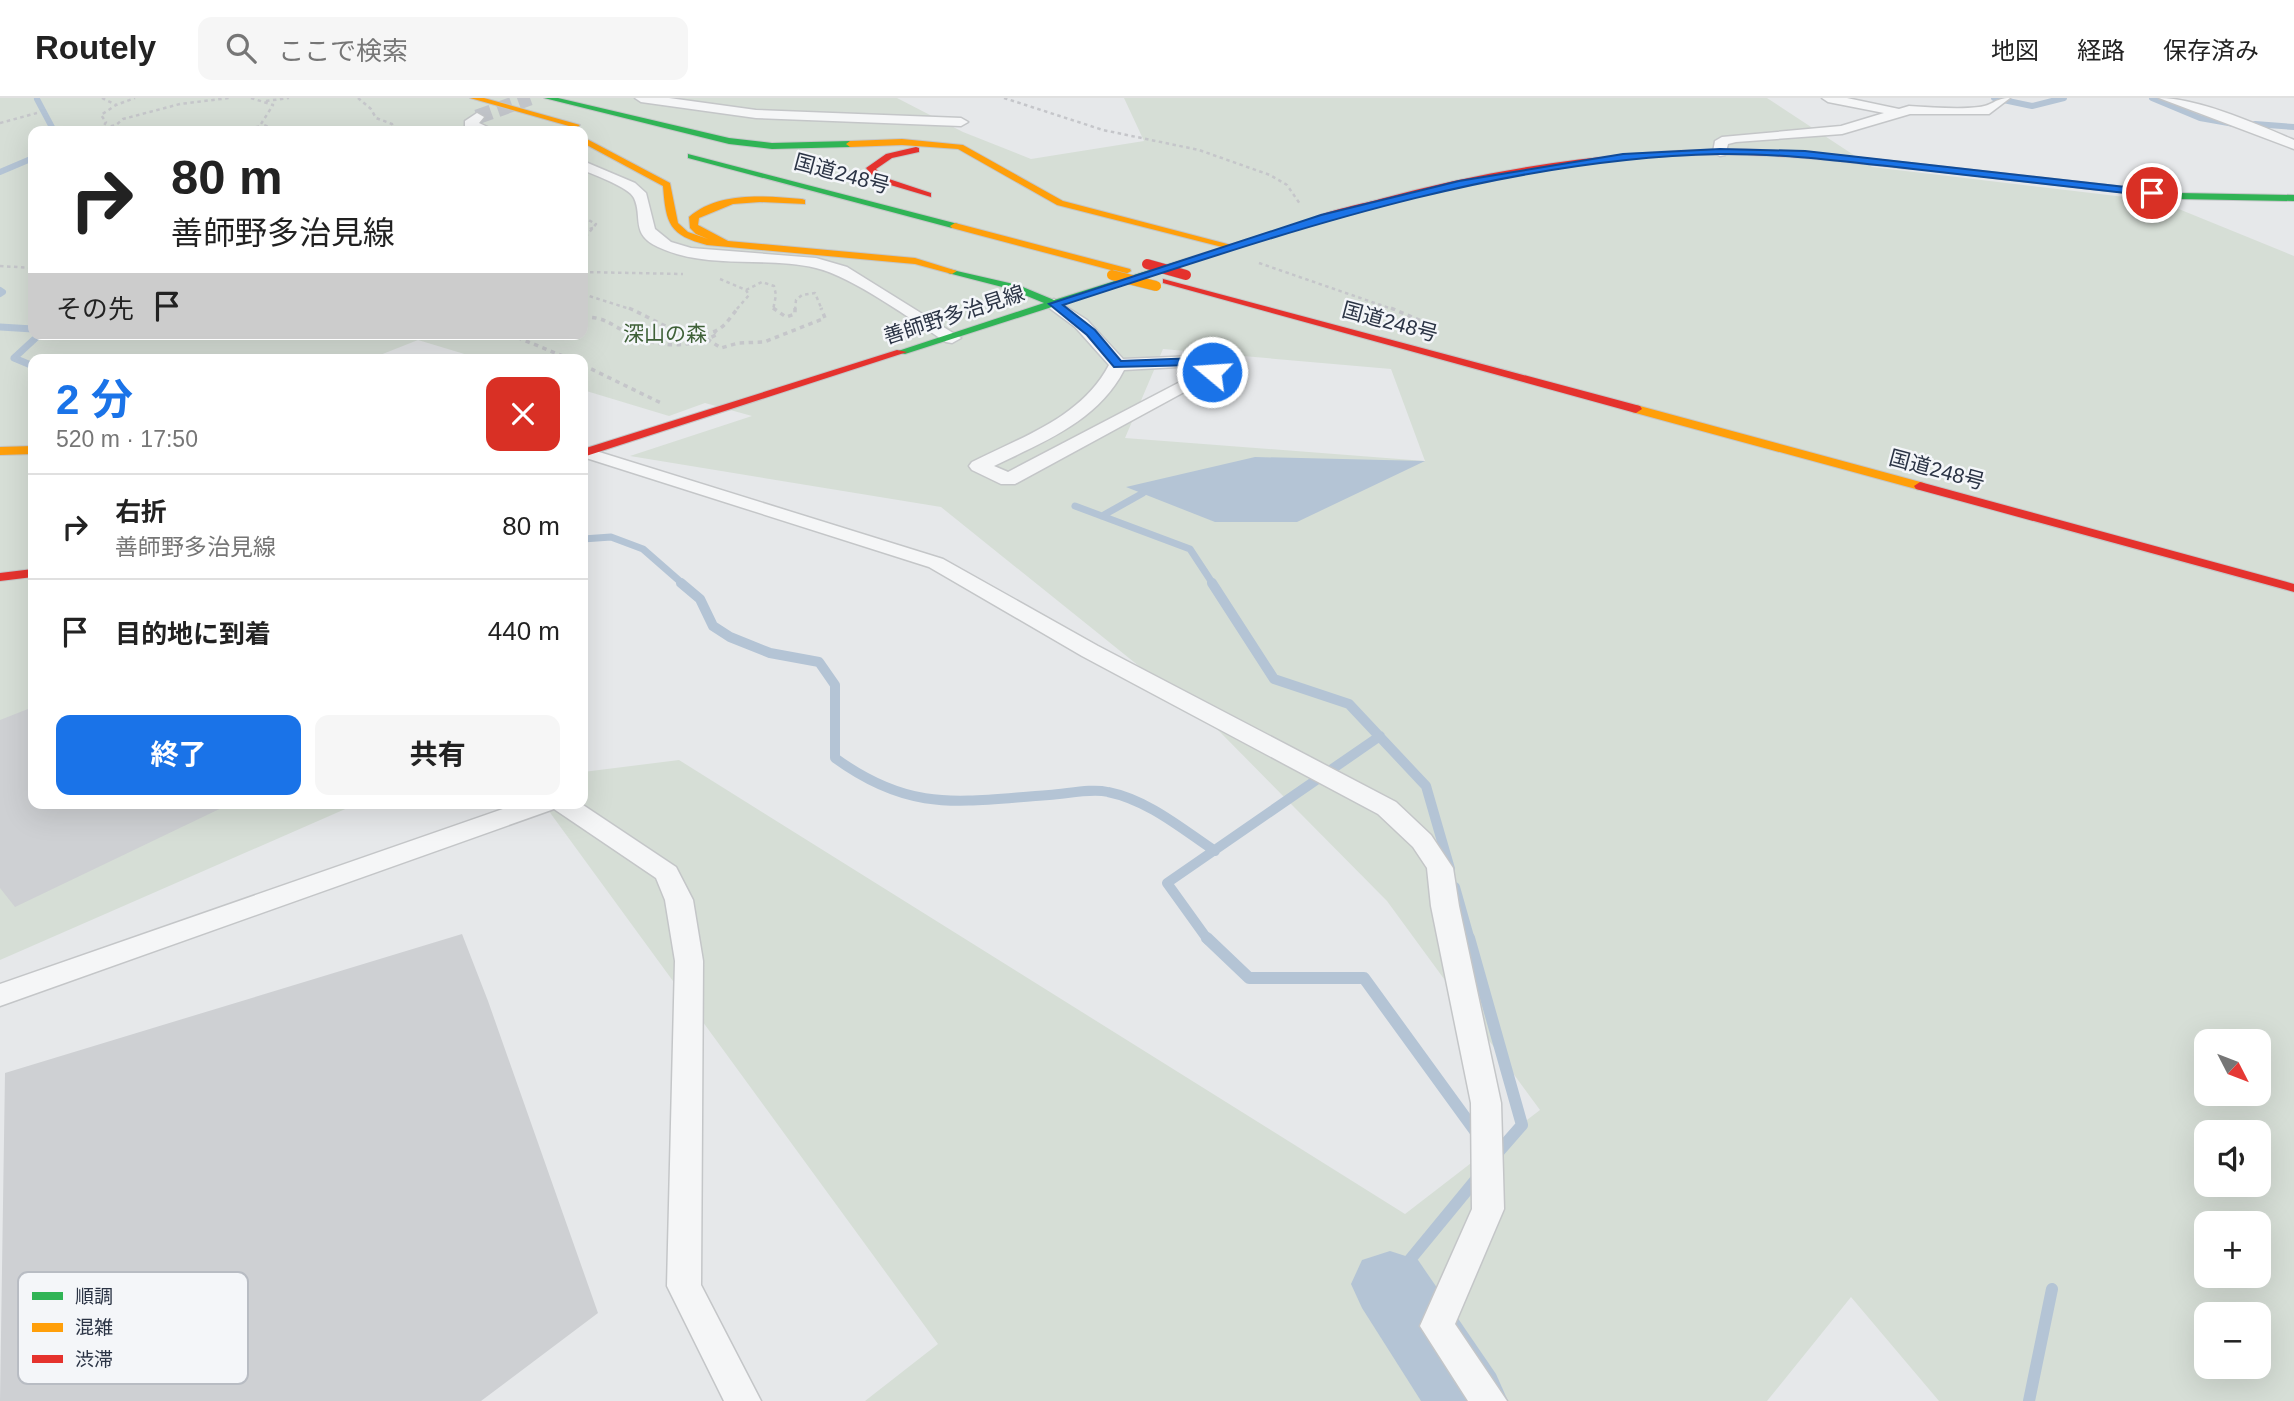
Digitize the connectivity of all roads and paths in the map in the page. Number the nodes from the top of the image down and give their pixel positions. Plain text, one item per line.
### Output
1 (102, 98) edge
2 (135, 98) edge
3 (229, 98) edge
4 (251, 98) edge
5 (289, 98) edge
6 (358, 98) edge
7 (526, 98) edge
8 (548, 98) edge
9 (641, 98) edge
10 (1004, 98) edge
11 (1828, 98) edge
12 (2004, 98) edge
13 (2165, 98) edge
14 (279, 99) edge
15 (466, 99) edge
16 (265, 102) junction
17 (116, 105) junction
18 (37, 113) dead end
19 (1898, 113) junction
20 (477, 117) dead end
21 (961, 122) dead end
22 (0, 123) edge
23 (104, 126) edge
24 (112, 126) edge
25 (264, 126) edge
26 (391, 126) edge
27 (475, 126) edge
28 (547, 126) edge
29 (576, 126) edge
30 (588, 129) edge
31 (605, 133) dead end
32 (588, 142) edge
33 (2294, 145) edge
34 (671, 151) dead end
35 (1720, 152) junction
36 (981, 156) junction
37 (588, 167) edge
38 (2294, 198) edge
39 (940, 199) dead end
40 (1325, 218) junction
41 (588, 220) edge
42 (593, 228) junction
43 (588, 230) edge
44 (588, 234) edge
45 (726, 243) junction
46 (1230, 246) junction
47 (1115, 251) dead end
48 (1254, 261) dead end
49 (0, 266) edge
50 (28, 268) edge
51 (1130, 268) junction
52 (588, 272) edge
53 (691, 274) dead end
54 (713, 278) dead end
55 (746, 290) junction
56 (588, 295) edge
57 (1054, 304) junction
58 (588, 317) edge
59 (1443, 330) dead end
60 (714, 331) junction
61 (952, 338) junction
62 (524, 340) edge
63 (706, 340) junction
64 (558, 354) edge
65 (1118, 365) junction
66 (588, 368) edge
67 (691, 419) junction
68 (28, 450) edge
69 (0, 451) edge
70 (588, 451) edge
71 (588, 453) edge
72 (2074, 511) dead end
73 (28, 574) edge
74 (0, 577) edge
75 (2294, 588) edge
76 (530, 809) edge
77 (571, 809) edge
78 (0, 995) edge
79 (743, 1401) edge
80 (1489, 1401) edge

1 - 17 path
2 - 17 path
3 - 24 path
4 - 16 path
5 - 14 path
6 - 26 path
7 - 51 main road, 国道248号
8 - 36 main road
9 - 21 street
10 - 40 path
11 - 19 street
12 - 19 street
13 - 33 street
14 - 16 path
15 - 28 main road
15 - 29 main road
16 - 25 path
17 - 23 path
18 - 22 path
19 - 35 street
20 - 27 street
30 - 31 main road
32 - 45 main road
34 - 51 main road, 国道248号
35 - 38 main road, 善師野多治見線
35 - 40 main road, 善師野多治見線
36 - 39 main road
36 - 46 main road
37 - 61 street
40 - 46 main road, 善師野多治見線
41 - 42 path
42 - 43 path
42 - 44 path
45 - 51 main road
45 - 57 main road
46 - 57 main road, 善師野多治見線
47 - 51 main road
48 - 59 path
49 - 50 path
51 - 72 main road, 国道248号, bridge
51 - 75 main road, 国道248号
52 - 53 path
54 - 55 path
55 - 60 path
55 - 63 path
56 - 60 path
57 - 61 main road, 善師野多治見線
57 - 65 street
58 - 63 path
60 - 63 path
61 - 67 main road, 善師野多治見線
62 - 64 path
65 - 65 street
66 - 67 path
67 - 70 main road, 善師野多治見線
68 - 69 main road
71 - 80 street
73 - 74 main road
76 - 78 street
77 - 79 street

